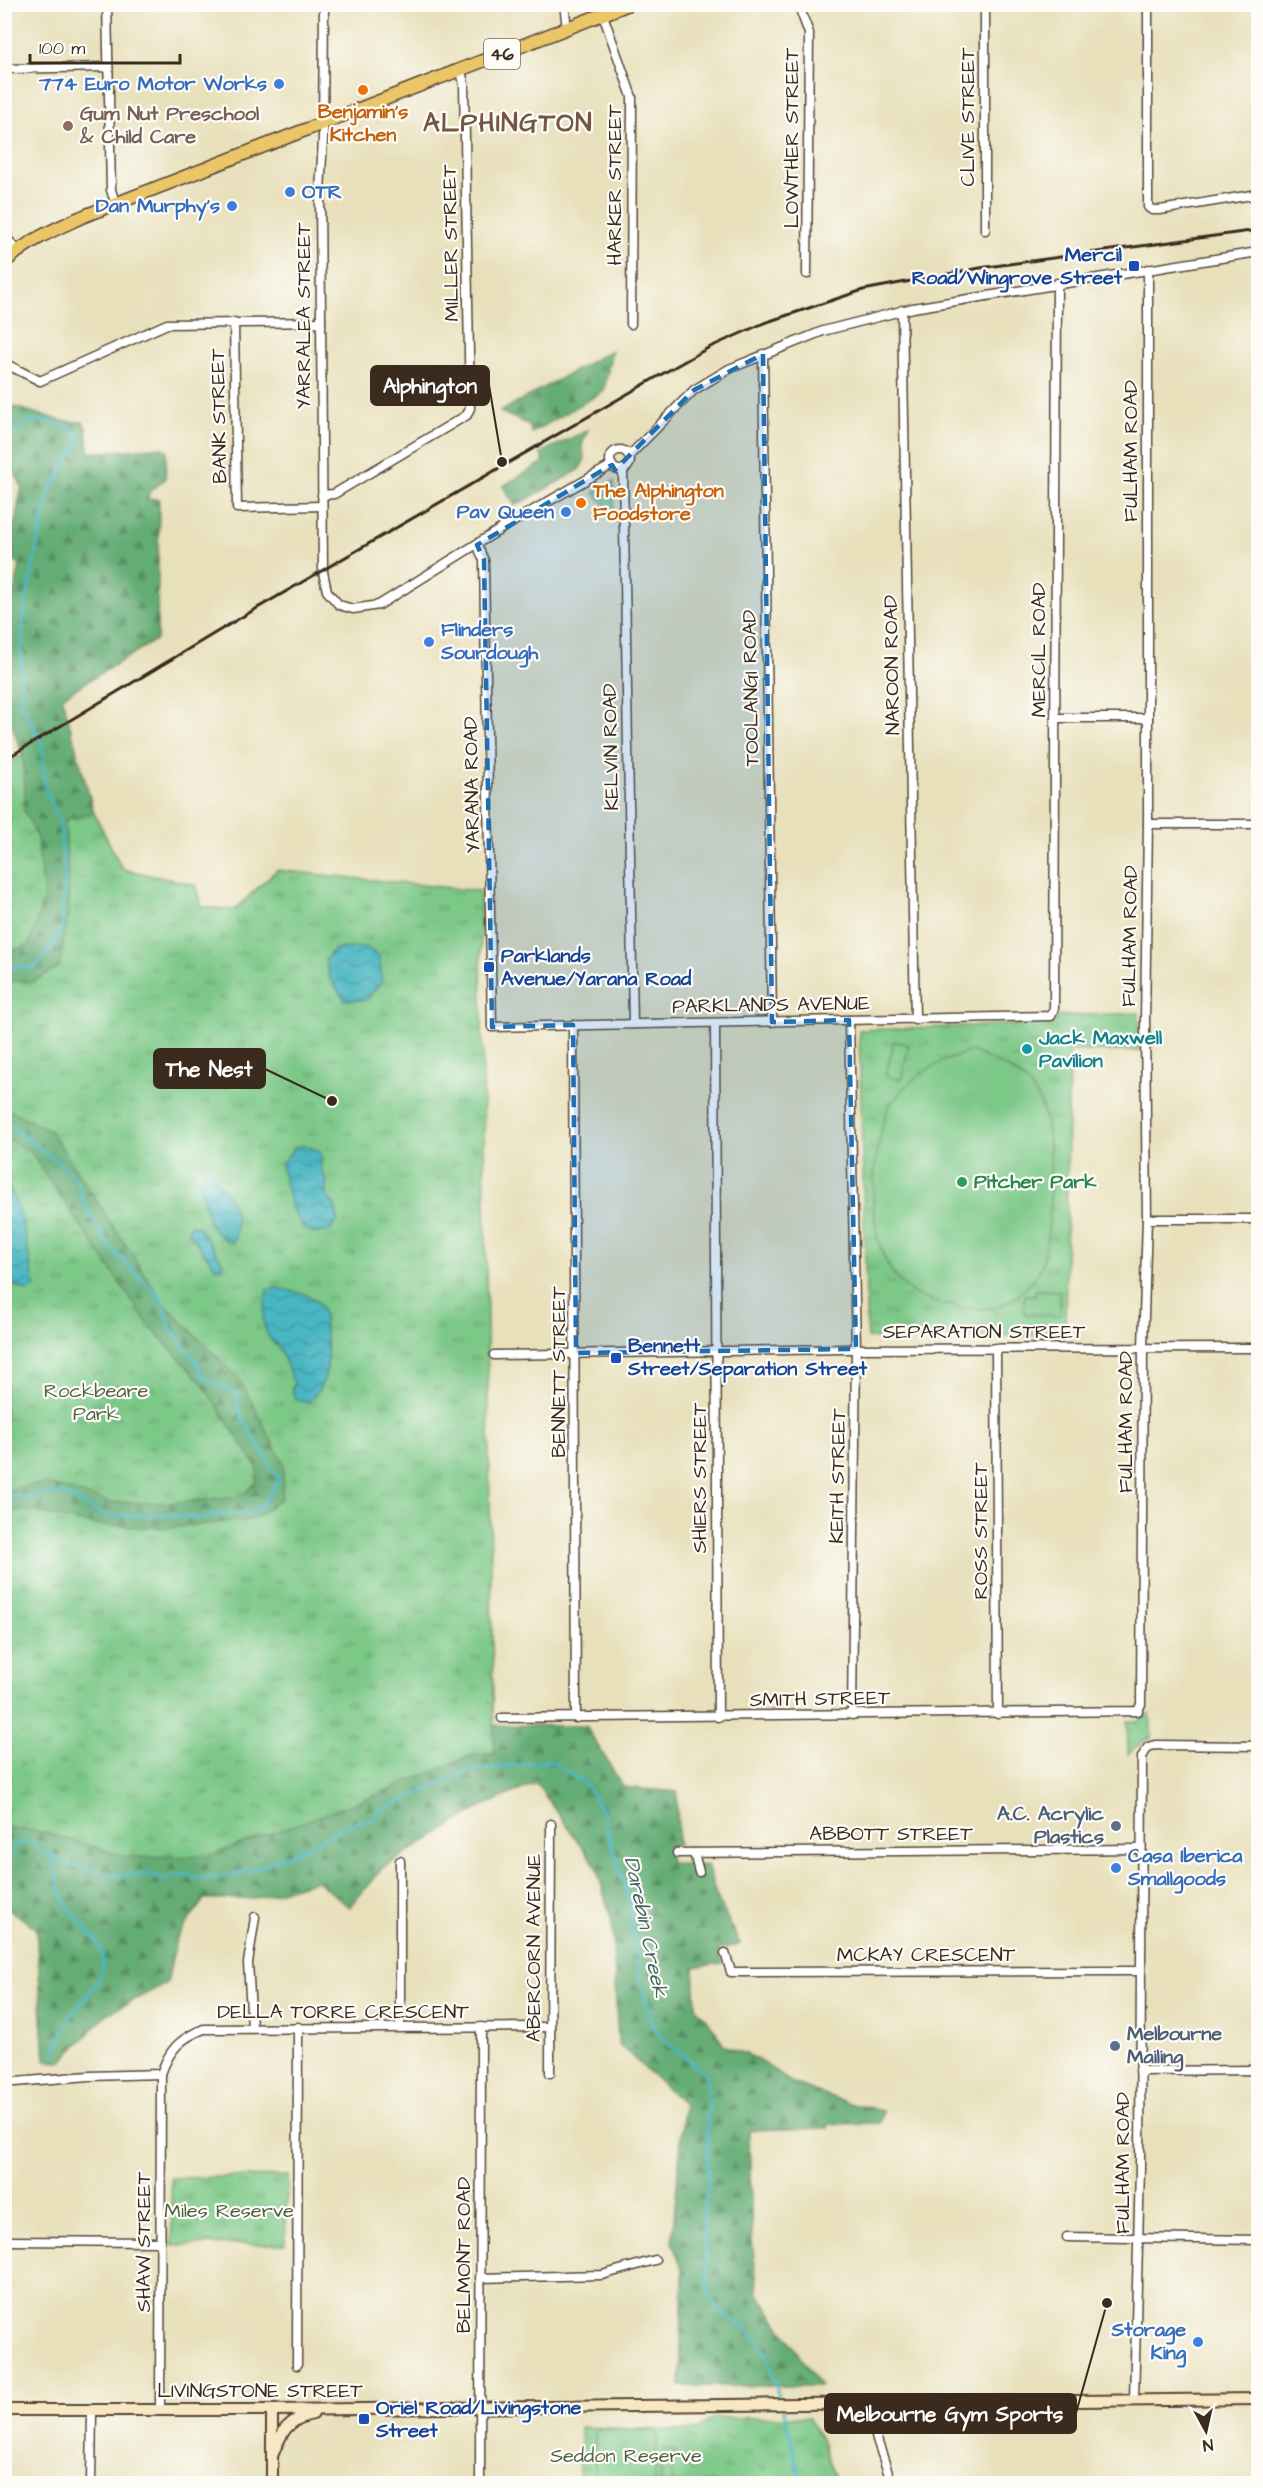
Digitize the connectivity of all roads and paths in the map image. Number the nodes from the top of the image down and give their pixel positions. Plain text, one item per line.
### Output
1 (107, 4) edge
2 (324, 4) edge
3 (564, 4) edge
4 (629, 4) edge
5 (798, 4) edge
6 (985, 4) edge
7 (1148, 4) edge
8 (603, 15) junction
9 (567, 28) junction
10 (108, 67) junction
11 (4, 69) edge
12 (461, 70) junction
13 (324, 123) junction
14 (1258, 194) edge
15 (116, 204) junction
16 (985, 230) dead end
17 (4, 236) edge
18 (18, 250) junction
19 (1258, 252) edge
20 (4, 263) edge
21 (1148, 269) junction
22 (807, 274) dead end
23 (1057, 284) junction
24 (902, 310) junction
25 (234, 322) junction
26 (321, 322) junction
27 (632, 324) dead end
28 (763, 354) junction
29 (4, 363) edge
30 (629, 456) junction
31 (612, 465) junction
32 (623, 470) junction
33 (322, 495) junction
34 (322, 506) junction
35 (477, 545) junction
36 (1056, 718) junction
37 (1148, 718) junction
38 (1148, 824) junction
39 (1258, 824) edge
40 (1051, 1016) joint
41 (849, 1020) junction
42 (915, 1020) junction
43 (772, 1022) junction
44 (715, 1023) junction
45 (633, 1024) junction
46 (573, 1025) junction
47 (492, 1027) joint
48 (1147, 1219) junction
49 (1258, 1219) edge
50 (996, 1348) junction
51 (1143, 1348) junction
52 (1258, 1348) edge
53 (856, 1349) junction
54 (716, 1351) junction
55 (576, 1353) junction
56 (494, 1355) dead end
57 (1138, 1711) joint
58 (998, 1714) junction
59 (852, 1715) junction
60 (718, 1717) junction
61 (502, 1718) dead end
62 (576, 1718) junction
63 (1258, 1746) edge
64 (550, 1824) dead end
65 (1140, 1849) junction
66 (694, 1852) junction
67 (677, 1853) dead end
68 (400, 1861) dead end
69 (699, 1872) dead end
70 (255, 1917) dead end
71 (726, 1953) dead end
72 (1141, 1971) junction
73 (252, 2027) junction
74 (298, 2027) junction
75 (400, 2027) junction
76 (482, 2027) junction
77 (550, 2027) junction
78 (1258, 2070) edge
79 (1140, 2071) junction
80 (550, 2073) dead end
81 (161, 2074) junction
82 (4, 2080) edge
83 (1067, 2237) dead end
84 (1139, 2238) junction
85 (1258, 2240) edge
86 (8, 2241) dead end
87 (160, 2242) junction
88 (655, 2260) dead end
89 (480, 2278) junction
90 (297, 2365) dead end
91 (1258, 2399) edge
92 (1134, 2400) junction
93 (866, 2404) junction
94 (481, 2408) junction
95 (92, 2409) junction
96 (160, 2409) junction
97 (4, 2410) edge
98 (272, 2410) junction
99 (333, 2410) junction
100 (272, 2456) junction
101 (91, 2484) edge
102 (272, 2484) edge
103 (480, 2484) edge
104 (892, 2484) edge

1 - 10 street
2 - 13 street, YARRALEA STREET
3 - 9 street
4 - 8 main road, 46
5 - 22 street, LOWTHER STREET
6 - 16 street, CLIVE STREET
7 - 14 street
8 - 9 main road, 46
8 - 27 street, HARKER STREET
9 - 12 main road, 46
10 - 11 street
10 - 15 street
12 - 13 main road, 46
12 - 33 street, MILLER STREET
13 - 15 main road, 46
13 - 26 street, YARRALEA STREET
15 - 18 main road, 46
17 - 18 street
18 - 20 main road, 46
19 - 21 street
21 - 23 street
21 - 37 street, FULHAM ROAD
23 - 24 street
23 - 36 street, MERCIL ROAD
24 - 28 street
24 - 42 street, NAROON ROAD
25 - 26 street
25 - 29 street
25 - 34 street, BANK STREET
26 - 33 street, YARRALEA STREET
28 - 30 street
28 - 43 street, TOOLANGI ROAD
30 - 31 street
30 - 32 street
31 - 32 street
31 - 35 street
32 - 45 street, KELVIN ROAD
33 - 34 street, YARRALEA STREET
34 - 35 street, YARRALEA STREET
35 - 47 street, YARANA ROAD
36 - 37 street
36 - 40 street, MERCIL ROAD
37 - 38 street, FULHAM ROAD
38 - 39 street
38 - 48 street, FULHAM ROAD
40 - 42 street, PARKLANDS AVENUE
41 - 42 street, PARKLANDS AVENUE
41 - 43 street, PARKLANDS AVENUE
41 - 53 street, KEITH STREET
43 - 44 street, PARKLANDS AVENUE
44 - 45 street, PARKLANDS AVENUE
44 - 54 street, SHIERS STREET
45 - 46 street, PARKLANDS AVENUE
46 - 47 street, PARKLANDS AVENUE
46 - 55 street, BENNETT STREET
48 - 49 street
48 - 51 street, FULHAM ROAD
50 - 51 street, SEPARATION STREET
50 - 53 street, SEPARATION STREET
50 - 58 street, ROSS STREET
51 - 52 street, SEPARATION STREET
51 - 57 street, FULHAM ROAD
53 - 54 street, SEPARATION STREET
53 - 59 street, KEITH STREET
54 - 55 street, SEPARATION STREET
54 - 60 street, SHIERS STREET
55 - 56 street, SEPARATION STREET
55 - 62 street, BENNETT STREET
57 - 58 street, SMITH STREET
58 - 59 street, SMITH STREET
59 - 60 street, SMITH STREET
60 - 62 street, SMITH STREET
61 - 62 street, SMITH STREET
63 - 65 street, FULHAM ROAD
64 - 77 street, ABERCORN AVENUE
65 - 66 street, ABBOTT STREET
65 - 72 street, FULHAM ROAD
66 - 67 street, ABBOTT STREET
66 - 69 street
68 - 75 street
70 - 73 street
71 - 72 street, MCKAY CRESCENT
72 - 79 street, FULHAM ROAD
73 - 74 street, DELLA TORRE CRESCENT
73 - 81 street, DELLA TORRE CRESCENT
74 - 75 street, DELLA TORRE CRESCENT
74 - 90 street
75 - 76 street, DELLA TORRE CRESCENT
76 - 77 street, DELLA TORRE CRESCENT
76 - 89 street, BELMONT ROAD
77 - 80 street, ABERCORN AVENUE
78 - 79 street
79 - 84 street, FULHAM ROAD
81 - 82 street
81 - 87 street, SHAW STREET
83 - 84 street
84 - 85 street
84 - 92 street, FULHAM ROAD
86 - 87 street
87 - 96 street, SHAW STREET
88 - 89 street
89 - 94 street, BELMONT ROAD
91 - 92 main road, LIVINGSTONE STREET
92 - 93 main road, LIVINGSTONE STREET
93 - 94 main road, LIVINGSTONE STREET
93 - 104 street
94 - 99 main road, LIVINGSTONE STREET
94 - 103 street, BELMONT ROAD
95 - 96 main road, LIVINGSTONE STREET
95 - 97 main road, LIVINGSTONE STREET
95 - 101 street
96 - 98 main road, LIVINGSTONE STREET
98 - 99 main road, LIVINGSTONE STREET
98 - 100 main road
99 - 100 main road
100 - 102 main road

